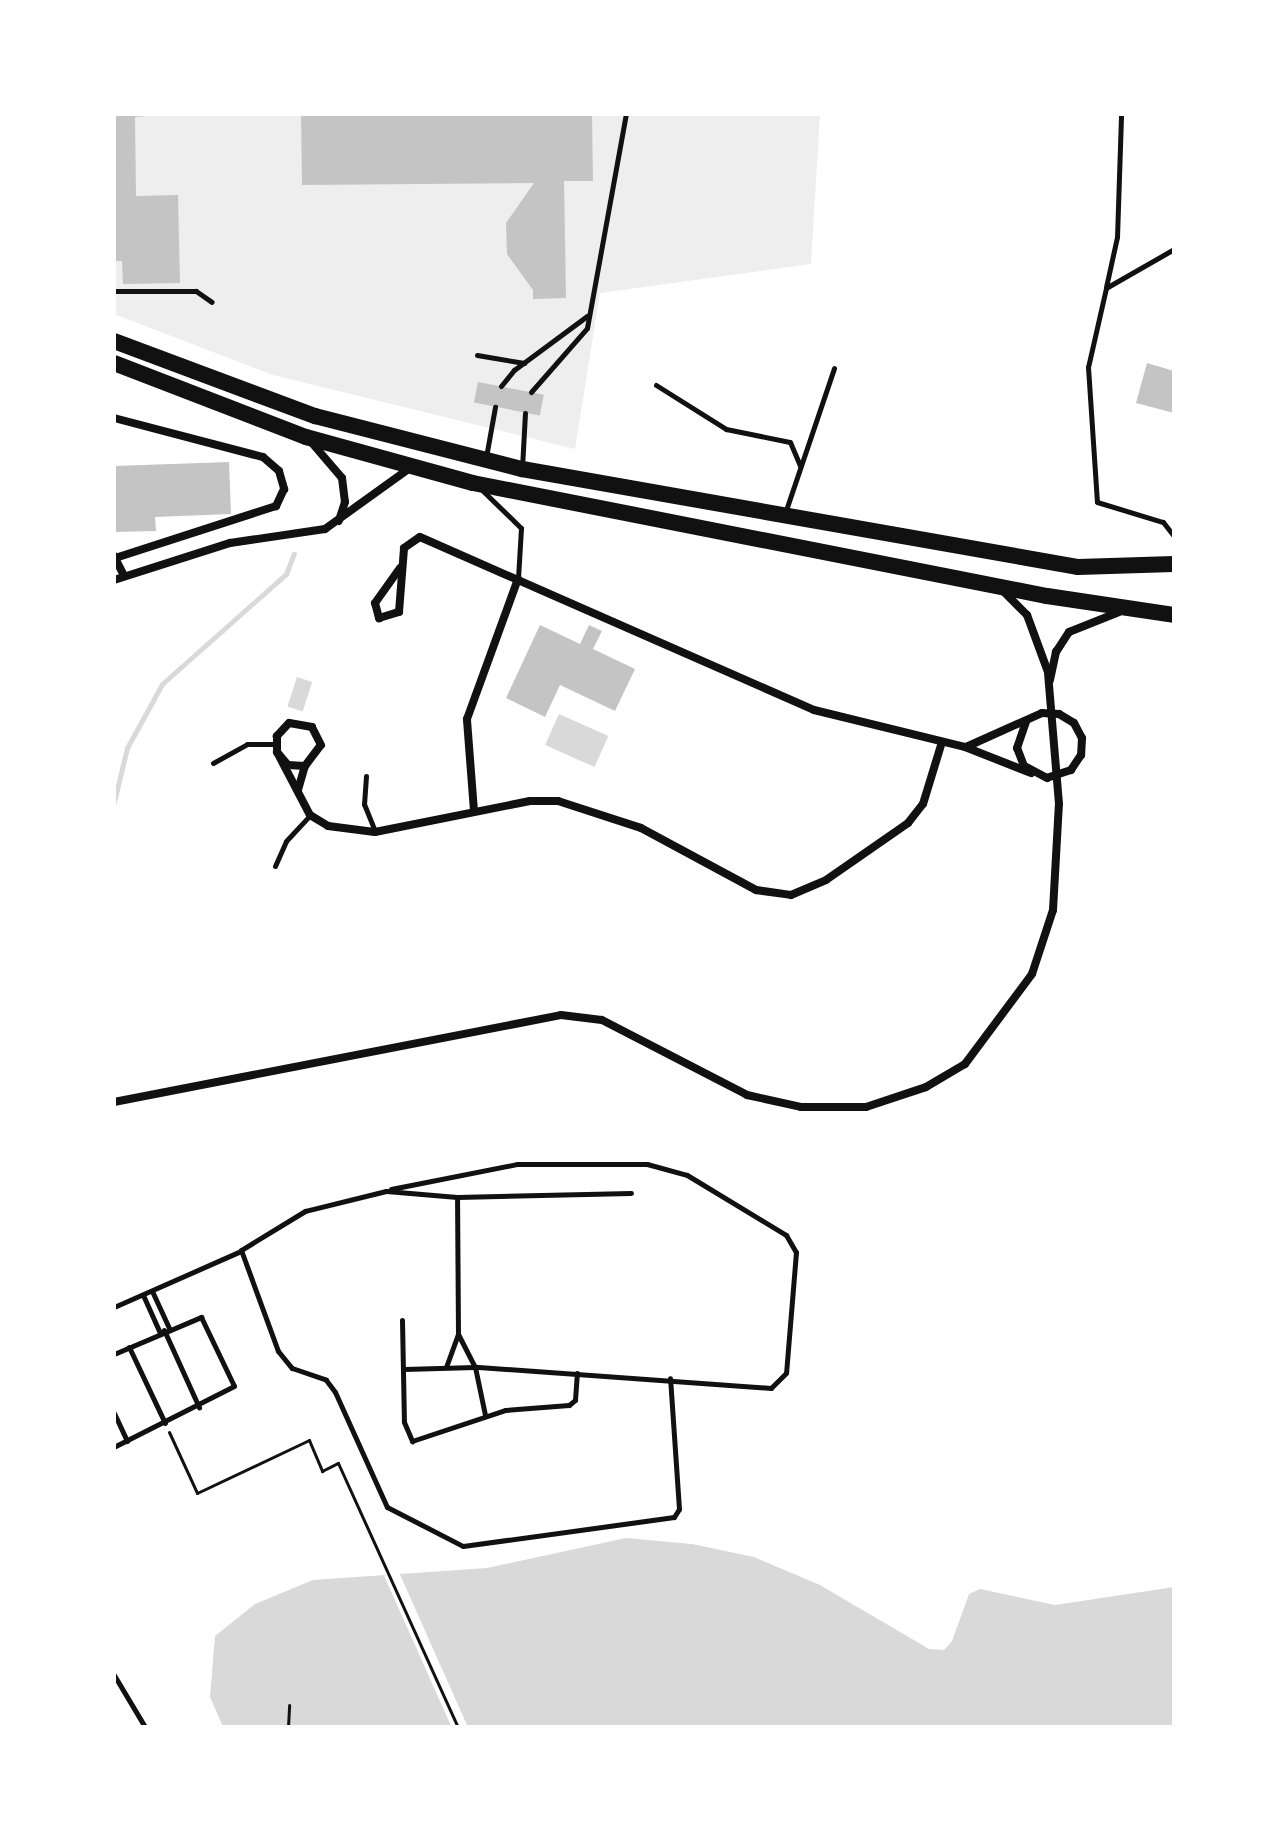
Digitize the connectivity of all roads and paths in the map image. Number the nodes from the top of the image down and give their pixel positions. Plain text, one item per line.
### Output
1 (626, 114) edge
2 (1121, 114) edge
3 (1174, 249) edge
4 (1106, 288) junction
5 (114, 291) edge
6 (212, 302) dead end
7 (588, 315) junction
8 (114, 341) edge
9 (477, 355) dead end
10 (114, 363) edge
11 (525, 363) junction
12 (834, 368) dead end
13 (656, 385) dead end
14 (501, 386) dead end
15 (531, 392) dead end
16 (495, 407) dead end
17 (525, 413) dead end
18 (114, 418) edge
19 (306, 437) junction
20 (485, 461) junction
21 (800, 466) junction
22 (411, 467) junction
23 (522, 469) junction
24 (473, 483) junction
25 (784, 518) junction
26 (339, 521) junction
27 (1174, 536) edge
28 (114, 557) edge
29 (1174, 564) edge
30 (400, 568) junction
31 (124, 576) junction
32 (518, 579) junction
33 (114, 580) edge
34 (993, 583) junction
35 (1133, 608) junction
36 (1174, 615) edge
37 (1049, 688) junction
38 (1051, 712) junction
39 (1026, 722) junction
40 (942, 742) junction
41 (965, 747) junction
42 (276, 748) junction
43 (213, 763) dead end
44 (305, 766) junction
45 (1031, 773) junction
46 (366, 776) dead end
47 (1058, 777) junction
48 (298, 791) junction
49 (474, 811) junction
50 (310, 815) junction
51 (375, 832) junction
52 (275, 866) dead end
53 (114, 1102) edge
54 (386, 1191) junction
55 (631, 1193) dead end
56 (457, 1197) junction
57 (241, 1250) junction
58 (152, 1291) junction
59 (143, 1295) junction
60 (114, 1307) edge
61 (402, 1320) dead end
62 (164, 1331) junction
63 (458, 1334) junction
64 (129, 1347) junction
65 (114, 1354) edge
66 (446, 1367) junction
67 (475, 1367) junction
68 (404, 1369) junction
69 (577, 1373) junction
70 (670, 1378) junction
71 (199, 1407) junction
72 (114, 1413) edge
73 (485, 1416) junction
74 (165, 1423) junction
75 (127, 1441) junction
76 (114, 1447) edge
77 (114, 1675) edge
78 (289, 1705) dead end
79 (145, 1727) edge
80 (288, 1727) edge
81 (458, 1727) edge

1 - 7 lane
2 - 4 lane
3 - 4 lane
4 - 27 lane
5 - 6 lane
7 - 11 lane
7 - 15 lane
8 - 20 main road
9 - 11 lane
10 - 19 main road
11 - 14 lane
12 - 21 lane
13 - 21 lane
16 - 20 lane
17 - 23 lane
18 - 28 street
19 - 22 main road
19 - 26 street
20 - 23 main road
21 - 25 lane
22 - 24 main road
22 - 26 street
23 - 25 main road
24 - 32 lane
24 - 34 main road
25 - 29 main road
26 - 31 street
28 - 31 street
30 - 30 street
30 - 32 street
31 - 33 street
32 - 40 street
32 - 49 street
34 - 35 main road
34 - 37 street
35 - 36 main road
35 - 37 street
37 - 38 street
38 - 39 street
38 - 47 street
38 - 47 street
39 - 41 street
39 - 45 street
40 - 41 street
40 - 49 street
41 - 45 street
42 - 43 lane
42 - 44 street
42 - 44 street
42 - 48 street
44 - 48 street
45 - 47 street
46 - 51 lane
47 - 53 street
48 - 50 street
49 - 51 street
50 - 51 street
50 - 52 lane
54 - 56 lane
54 - 57 lane
54 - 70 lane
55 - 56 lane
56 - 63 lane
57 - 58 lane
57 - 70 lane
58 - 59 lane
58 - 62 lane
59 - 60 lane
59 - 62 lane
61 - 68 lane
62 - 64 lane
62 - 71 lane
62 - 71 lane
63 - 66 lane
63 - 67 lane
64 - 65 lane
64 - 74 lane
66 - 67 lane
66 - 68 lane
67 - 69 lane
67 - 73 lane
68 - 73 lane
69 - 70 lane
69 - 73 lane
71 - 74 lane
72 - 75 lane
74 - 75 lane
74 - 81 path
75 - 76 lane
77 - 79 lane
78 - 80 path

